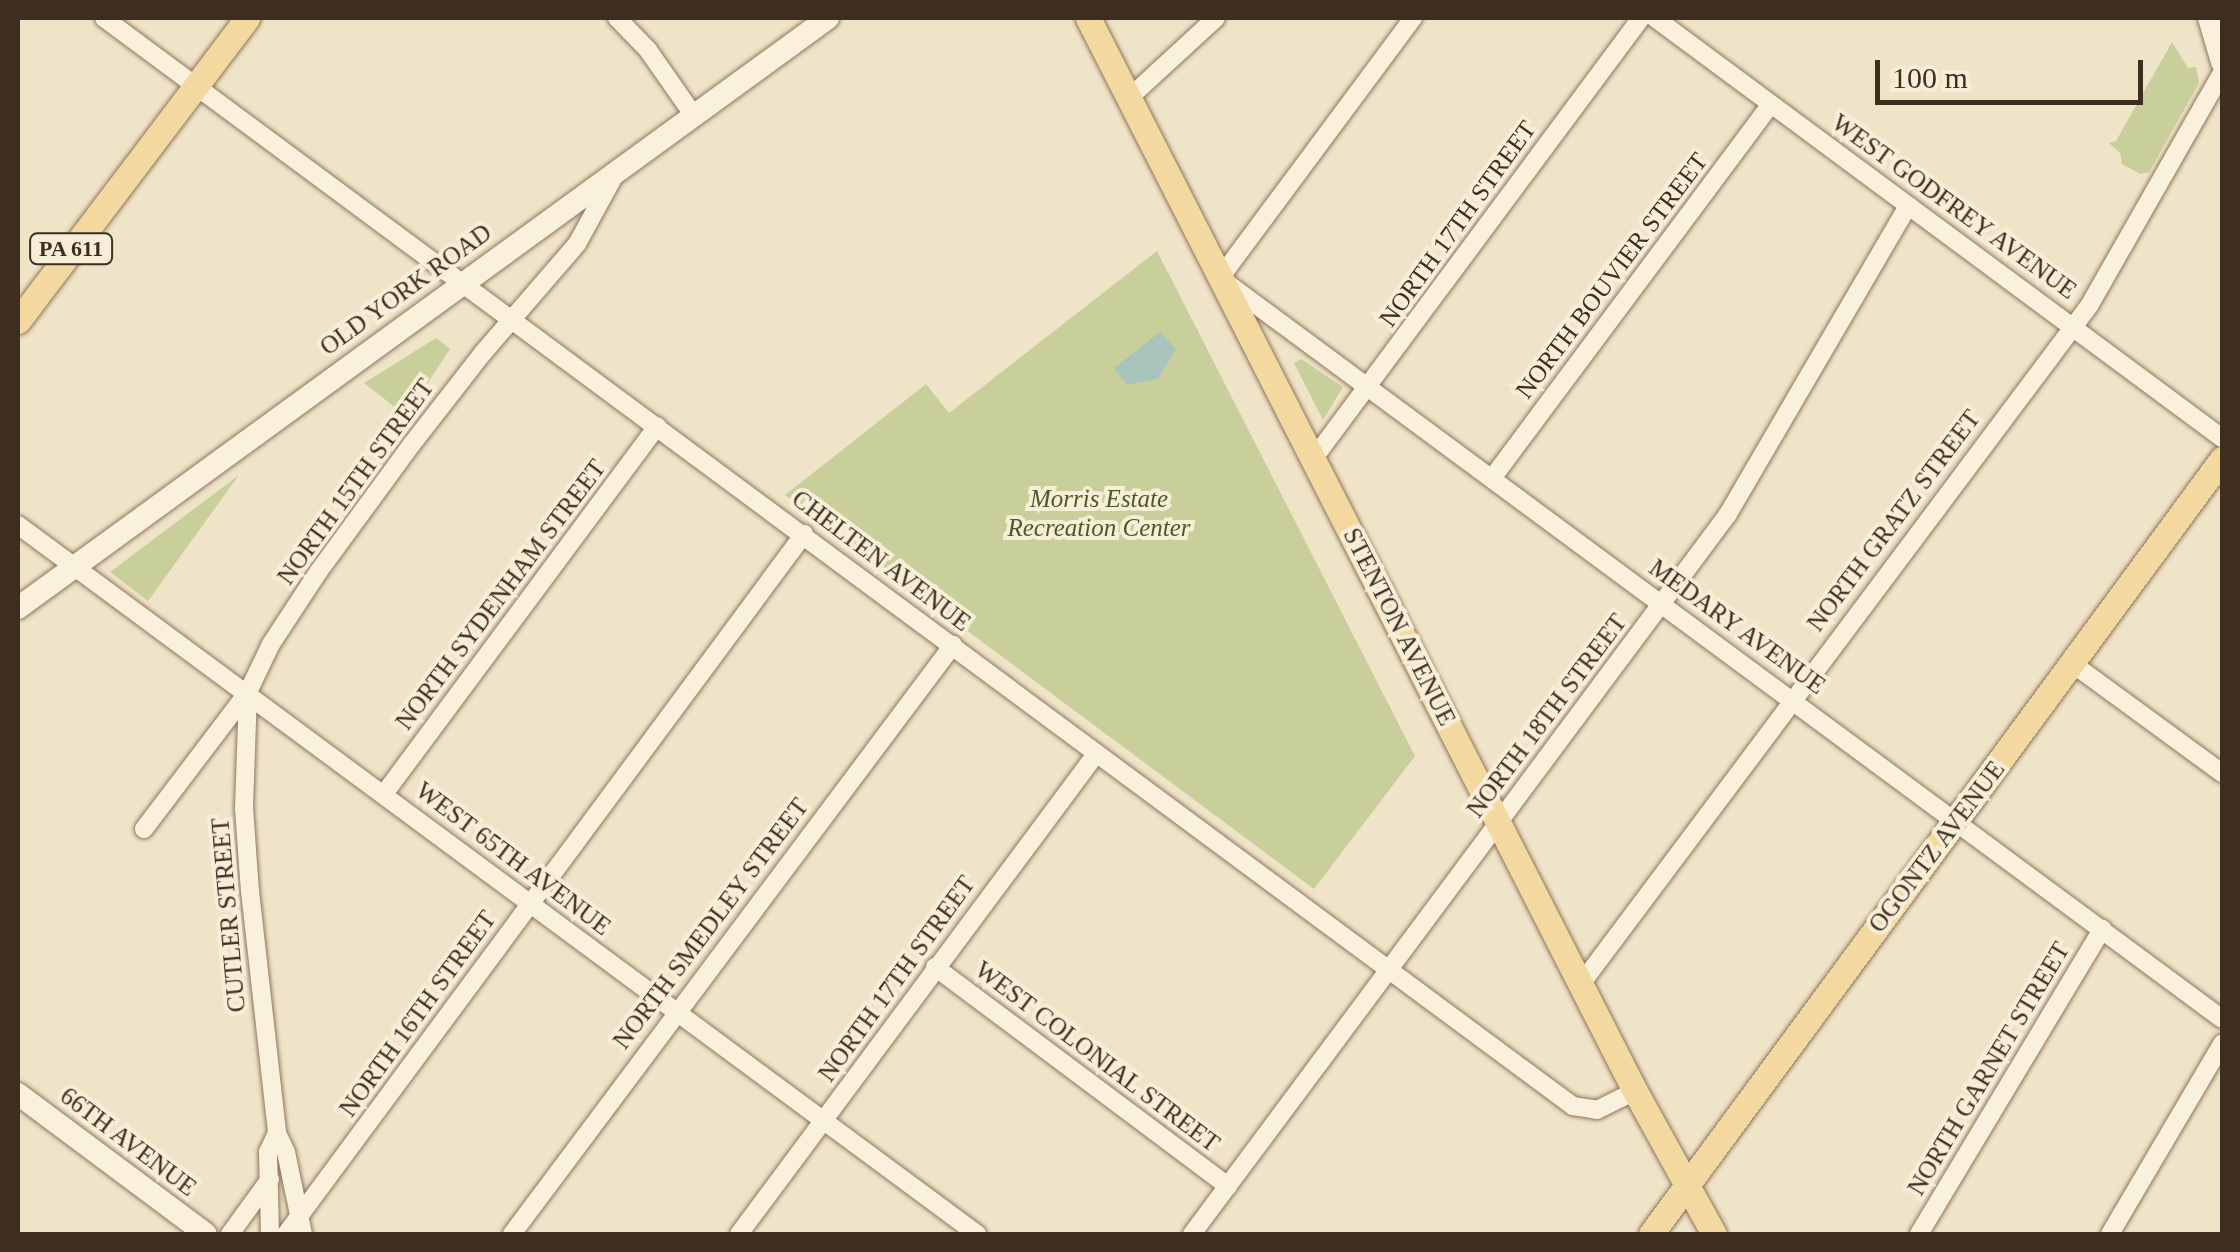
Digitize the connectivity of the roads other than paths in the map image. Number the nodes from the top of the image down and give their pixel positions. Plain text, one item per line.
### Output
1 (104, 18) edge
2 (246, 18) edge
3 (618, 18) edge
4 (828, 18) edge
5 (1088, 18) edge
6 (1216, 18) edge
7 (1413, 18) edge
8 (1641, 18) edge
9 (1655, 18) edge
10 (2209, 18) edge
11 (2222, 62) edge
12 (2222, 73) edge
13 (195, 86) junction
14 (1129, 98) junction
15 (1771, 104) junction
16 (694, 116) junction
17 (616, 172) junction
18 (1908, 206) junction
19 (1220, 278) junction
20 (462, 282) junction
21 (18, 321) edge
22 (512, 321) junction
23 (2072, 324) junction
24 (1368, 389) junction
25 (657, 426) junction
26 (2222, 438) edge
27 (1314, 458) junction
28 (2222, 459) edge
29 (1493, 477) junction
30 (18, 525) edge
31 (804, 534) junction
32 (72, 566) junction
33 (1662, 605) junction
34 (18, 608) edge
35 (953, 646) junction
36 (2072, 664) junction
37 (248, 692) junction
38 (1794, 698) junction
39 (1096, 754) junction
40 (2222, 774) edge
41 (384, 794) junction
42 (1956, 822) junction
43 (1498, 823) junction
44 (144, 828) dead end
45 (531, 904) junction
46 (2102, 929) junction
47 (936, 968) junction
48 (1390, 970) junction
49 (1581, 984) junction
50 (677, 1012) junction
51 (2222, 1019) edge
52 (2222, 1044) edge
53 (1635, 1091) junction
54 (18, 1094) edge
55 (824, 1121) junction
56 (276, 1133) junction
57 (270, 1178) junction
58 (1228, 1186) junction
59 (1684, 1186) junction
60 (301, 1226) edge
61 (971, 1233) edge
62 (206, 1234) edge
63 (230, 1234) edge
64 (270, 1234) edge
65 (286, 1234) edge
66 (512, 1234) edge
67 (740, 1234) edge
68 (1192, 1234) edge
69 (1651, 1234) edge
70 (1714, 1234) edge
71 (1919, 1234) edge
72 (2110, 1234) edge

1 - 13 street, CHELTEN AVENUE
2 - 13 main road, PA 611
3 - 16 street
4 - 16 street, OLD YORK ROAD
5 - 14 main road, STENTON AVENUE
6 - 14 street
7 - 19 street
8 - 24 street, NORTH 17TH STREET
9 - 15 street, WEST GODFREY AVENUE
10 - 11 street
12 - 23 street, NORTH GRATZ STREET
13 - 20 street, CHELTEN AVENUE
13 - 21 main road, PA 611
14 - 19 main road, STENTON AVENUE
15 - 18 street, WEST GODFREY AVENUE
15 - 29 street, NORTH BOUVIER STREET
16 - 17 street, OLD YORK ROAD
17 - 20 street, OLD YORK ROAD
17 - 22 street, NORTH 15TH STREET
18 - 23 street, WEST GODFREY AVENUE
18 - 33 street, NORTH 18TH STREET
19 - 24 street, MEDARY AVENUE
19 - 27 main road, STENTON AVENUE
20 - 22 street, CHELTEN AVENUE
20 - 32 street, OLD YORK ROAD
22 - 25 street, CHELTEN AVENUE
22 - 37 street, NORTH 15TH STREET
23 - 26 street, WEST GODFREY AVENUE
23 - 38 street, NORTH GRATZ STREET
24 - 27 street, NORTH 17TH STREET
24 - 29 street, MEDARY AVENUE
25 - 31 street, CHELTEN AVENUE
25 - 41 street, NORTH SYDENHAM STREET
27 - 43 main road, STENTON AVENUE
28 - 36 main road, OGONTZ AVENUE
29 - 33 street, MEDARY AVENUE
30 - 32 street, WEST 65TH AVENUE
31 - 35 street, CHELTEN AVENUE
31 - 45 street, NORTH 16TH STREET
32 - 34 street, OLD YORK ROAD
32 - 37 street, WEST 65TH AVENUE
33 - 38 street, MEDARY AVENUE
33 - 43 street, NORTH 18TH STREET
35 - 39 street, CHELTEN AVENUE
35 - 50 street, NORTH SMEDLEY STREET
36 - 40 street
36 - 42 main road, OGONTZ AVENUE
37 - 41 street, WEST 65TH AVENUE
37 - 44 street, NORTH 15TH STREET
37 - 56 street, CUTLER STREET
38 - 42 street, MEDARY AVENUE
38 - 49 street, NORTH GRATZ STREET
39 - 47 street, NORTH 17TH STREET
39 - 48 street, CHELTEN AVENUE
41 - 45 street, WEST 65TH AVENUE
42 - 46 street, MEDARY AVENUE
42 - 59 main road, OGONTZ AVENUE
43 - 48 street, NORTH 18TH STREET
43 - 49 main road, STENTON AVENUE
45 - 50 street, WEST 65TH AVENUE
45 - 60 street, NORTH 16TH STREET
46 - 51 street, MEDARY AVENUE
46 - 71 street, NORTH GARNET STREET
47 - 55 street, NORTH 17TH STREET
47 - 58 street, WEST COLONIAL STREET
48 - 53 street, CHELTEN AVENUE
48 - 58 street, NORTH 18TH STREET
49 - 53 main road, STENTON AVENUE
50 - 55 street, WEST 65TH AVENUE
50 - 66 street, NORTH SMEDLEY STREET
52 - 72 street
53 - 59 main road, STENTON AVENUE
54 - 62 street, 66TH AVENUE
55 - 61 street, WEST 65TH AVENUE
55 - 67 street, NORTH 17TH STREET
56 - 57 street, CUTLER STREET
56 - 60 street, CUTLER STREET
57 - 63 street
57 - 64 street, CUTLER STREET
58 - 68 street, NORTH 18TH STREET
59 - 69 main road, OGONTZ AVENUE
59 - 70 main road, STENTON AVENUE
60 - 65 street, NORTH 16TH STREET

